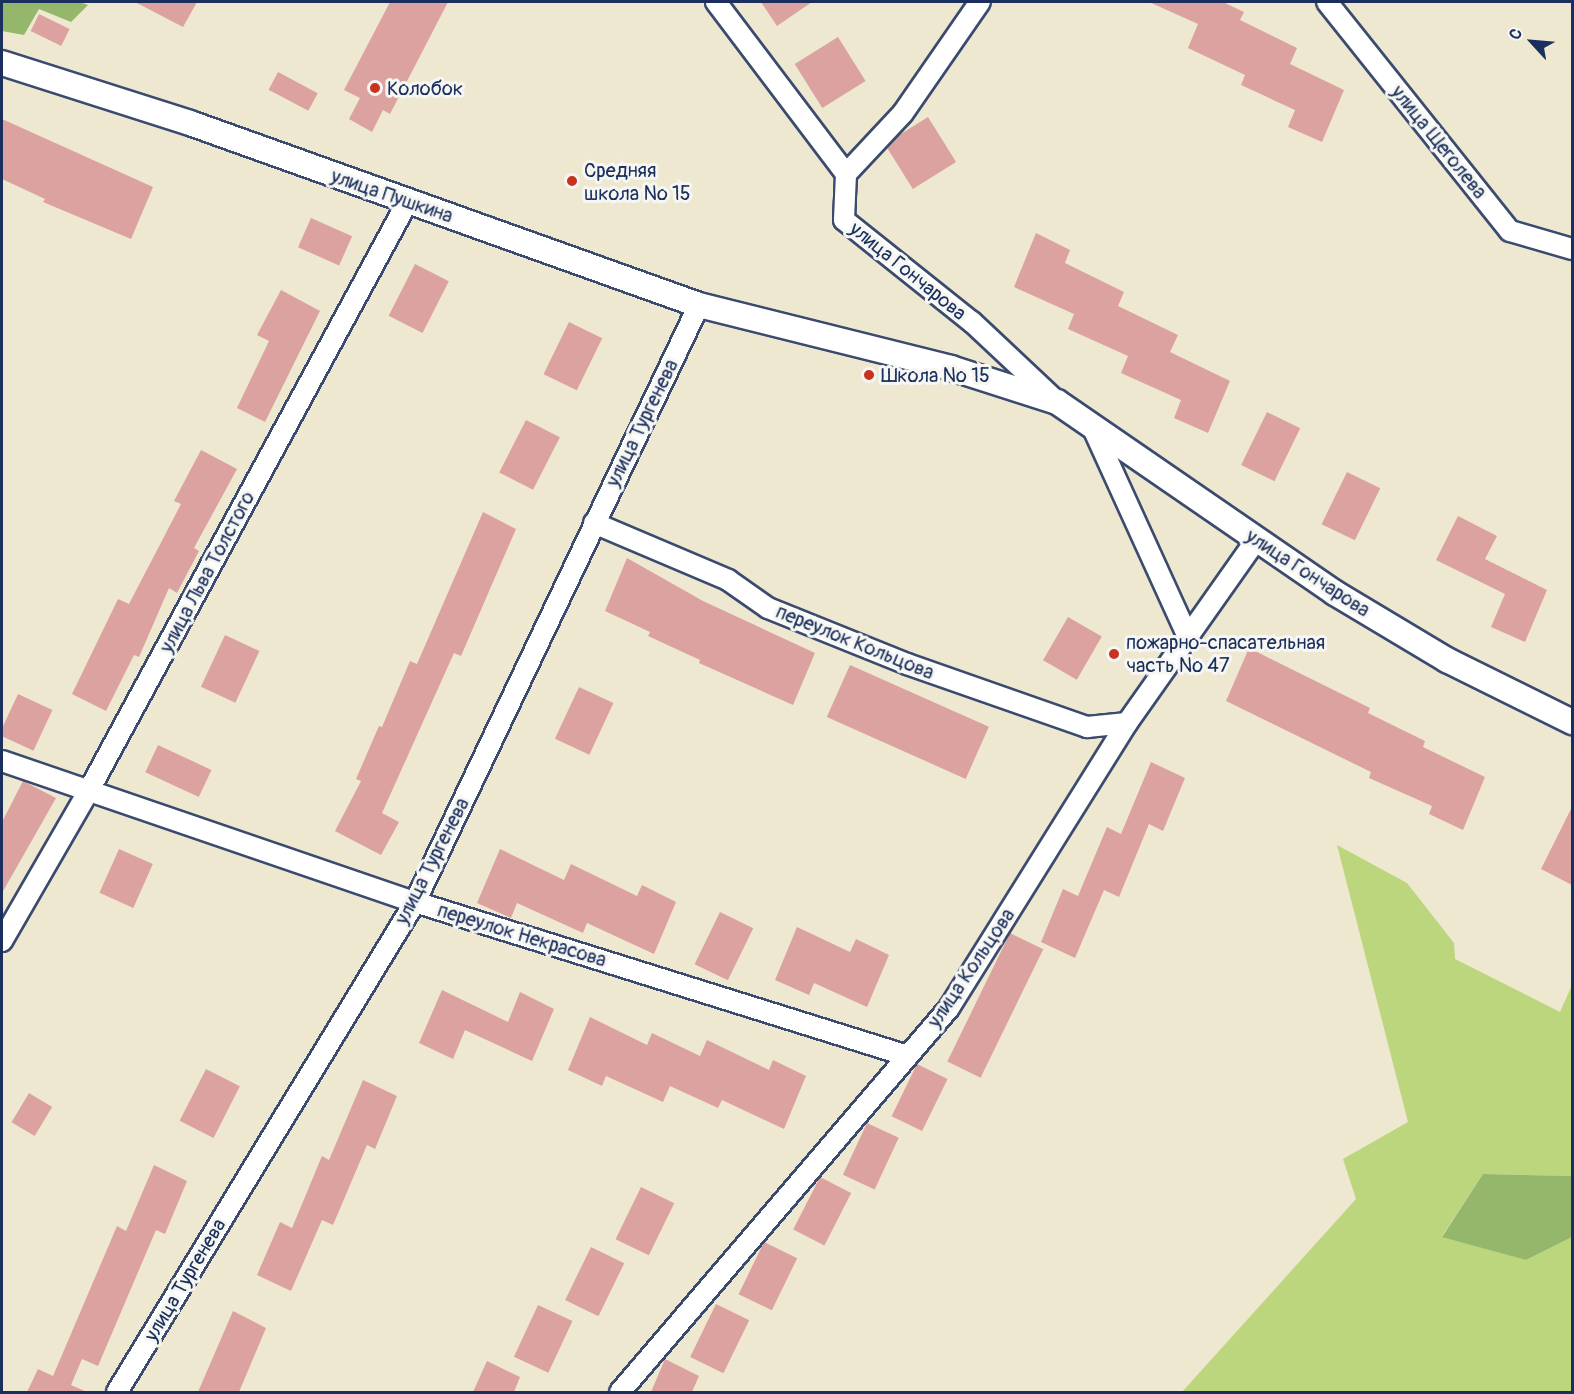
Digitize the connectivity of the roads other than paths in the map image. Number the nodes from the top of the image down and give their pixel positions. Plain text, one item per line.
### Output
1 (716, 2) edge
2 (980, 2) edge
3 (1327, 2) edge
4 (2, 63) edge
5 (846, 174) junction
6 (408, 201) junction
7 (1572, 249) edge
8 (699, 305) junction
9 (784, 329) joint
10 (1057, 402) junction
11 (1089, 421) junction
12 (594, 523) junction
13 (1257, 539) junction
14 (1188, 637) junction
15 (1572, 722) edge
16 (1127, 723) junction
17 (2, 761) edge
18 (88, 792) junction
19 (415, 902) junction
20 (2, 941) edge
21 (908, 1056) junction
22 (117, 1392) edge
23 (620, 1392) edge

1 - 5 street
2 - 5 street
3 - 7 street, улица Щеголева
4 - 6 street, улица Пушкина
5 - 10 street, улица Гончарова
6 - 8 street, улица Пушкина
6 - 18 street, улица Льва Толстого
8 - 9 street, улица Пушкина
8 - 12 street, улица Тургенева
9 - 10 street, улица Гончарова
10 - 11 street, улица Гончарова
11 - 13 street, улица Гончарова
11 - 14 street
12 - 16 street, переулок Кольцова
12 - 19 street, улица Тургенева
13 - 14 street, улица Кольцова
13 - 15 street, улица Гончарова
14 - 16 street, улица Кольцова
16 - 21 street, улица Кольцова
17 - 18 street, переулок Некрасова
18 - 19 street, переулок Некрасова
18 - 20 street, улица Льва Толстого
19 - 21 street, переулок Некрасова
19 - 22 street, улица Тургенева
21 - 23 street, улица Кольцова

